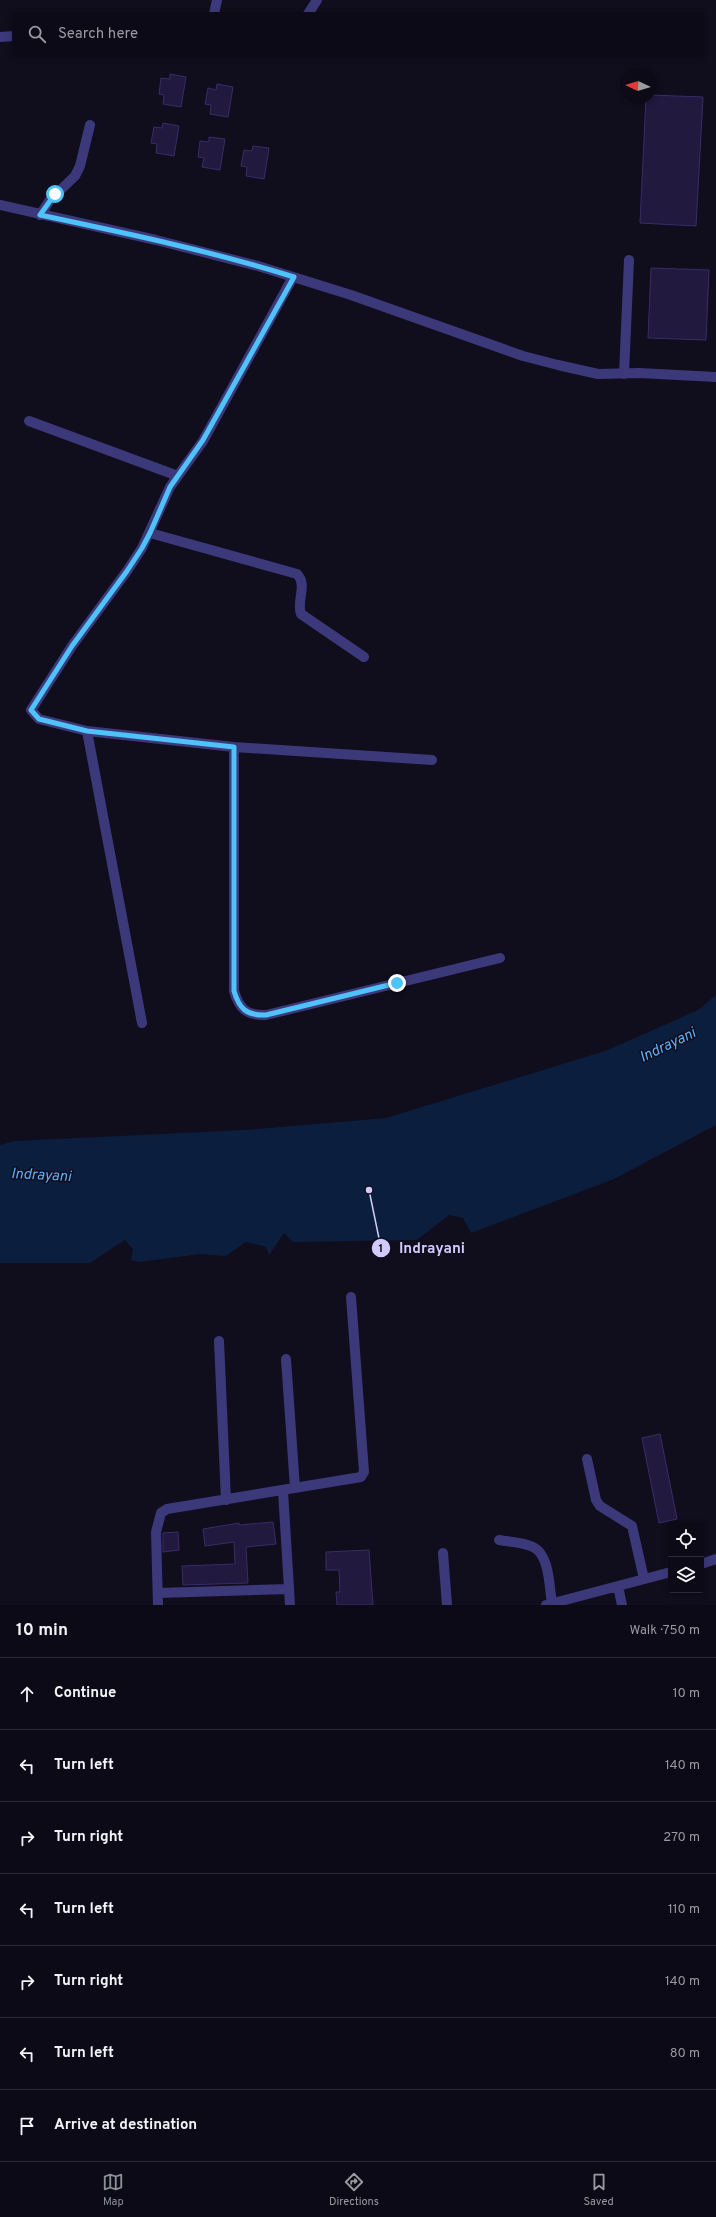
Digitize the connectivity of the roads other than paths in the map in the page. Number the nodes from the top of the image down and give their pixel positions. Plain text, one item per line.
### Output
1 (217, 0) edge
2 (317, 0) edge
3 (214, 12) edge
4 (309, 12) edge
5 (12, 36) edge
6 (0, 37) edge
7 (90, 125) dead end
8 (0, 205) edge
9 (40, 215) junction
10 (629, 260) dead end
11 (294, 277) junction
12 (624, 374) junction
13 (716, 377) edge
14 (29, 421) dead end
15 (178, 476) junction
16 (150, 533) junction
17 (364, 657) dead end
18 (87, 731) junction
19 (234, 747) junction
20 (432, 760) dead end
21 (500, 958) dead end
22 (142, 1023) dead end
23 (351, 1297) dead end
24 (219, 1341) dead end
25 (286, 1359) dead end
26 (587, 1458) dead end
27 (295, 1488) junction
28 (283, 1491) junction
29 (226, 1500) junction
30 (499, 1540) dead end
31 (443, 1553) dead end
32 (716, 1559) edge
33 (704, 1563) edge
34 (668, 1573) edge
35 (644, 1579) junction
36 (618, 1586) junction
37 (289, 1589) junction
38 (158, 1593) junction
39 (549, 1604) edge
40 (158, 1605) edge
41 (290, 1605) edge
42 (447, 1605) edge
43 (622, 1605) edge

1 - 3 street
2 - 4 street
5 - 6 street
7 - 9 street
8 - 9 street
9 - 11 street
10 - 12 street
11 - 12 street
11 - 15 street
12 - 13 street
14 - 15 street
15 - 16 street
16 - 17 street
16 - 18 street
18 - 19 street
18 - 22 street
19 - 20 street
19 - 21 street
23 - 27 street
24 - 29 street
25 - 27 street
26 - 35 street
27 - 28 street
28 - 29 street
28 - 37 street
29 - 38 street
30 - 39 street
31 - 42 street
32 - 33 street
34 - 35 street
35 - 36 street
36 - 39 street
36 - 43 street
37 - 38 street
37 - 41 street
38 - 40 street

